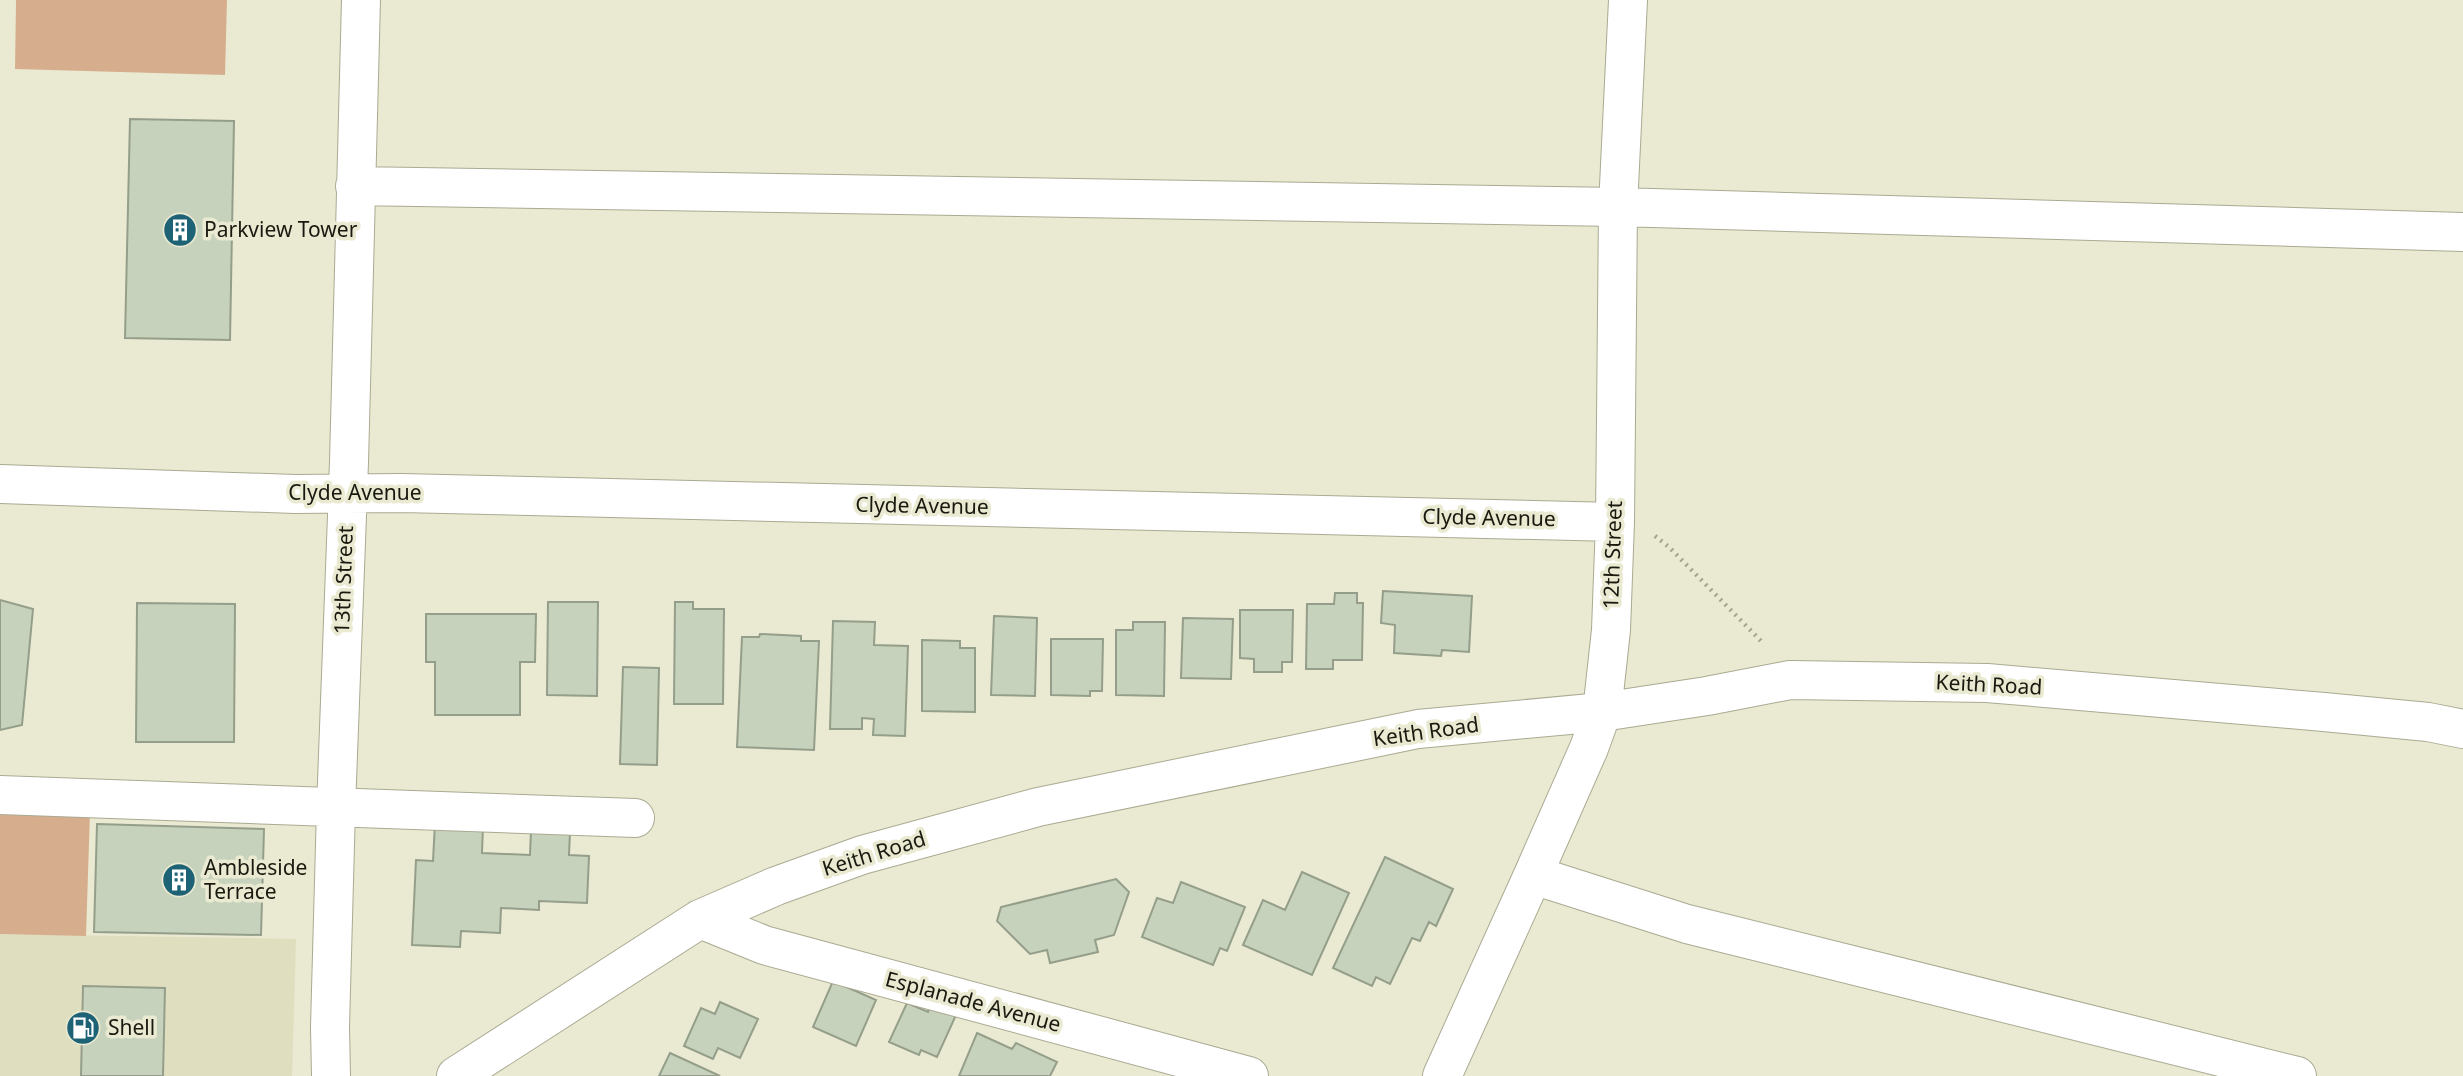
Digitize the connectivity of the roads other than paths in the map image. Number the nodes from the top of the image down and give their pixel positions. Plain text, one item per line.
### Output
1 (361, 0) edge
2 (1628, 0) edge
3 (355, 186) junction
4 (1618, 207) junction
5 (2463, 232) edge
6 (0, 484) edge
7 (347, 494) junction
8 (1615, 522) junction
9 (1602, 712) junction
10 (2463, 729) edge
11 (0, 795) edge
12 (336, 808) junction
13 (635, 818) dead end
14 (1533, 875) junction
15 (700, 919) junction
16 (331, 1076) edge
17 (456, 1076) edge
18 (1249, 1076) edge
19 (1442, 1076) edge
20 (2297, 1076) edge

1 - 3 street, 13th Street
2 - 4 street, 12th Street
3 - 4 street
3 - 7 street, 13th Street
4 - 5 street
4 - 8 street, 12th Street
6 - 7 street, Clyde Avenue
7 - 8 street, Clyde Avenue
7 - 12 street, 13th Street
8 - 9 street, 12th Street
9 - 10 street, Keith Road
9 - 14 street, 12th Street
9 - 15 street, Keith Road
11 - 12 street
12 - 13 street
12 - 16 street, 13th Street
14 - 19 street, 12th Street
14 - 20 street
15 - 17 street, Keith Road
15 - 18 street, Esplanade Avenue

